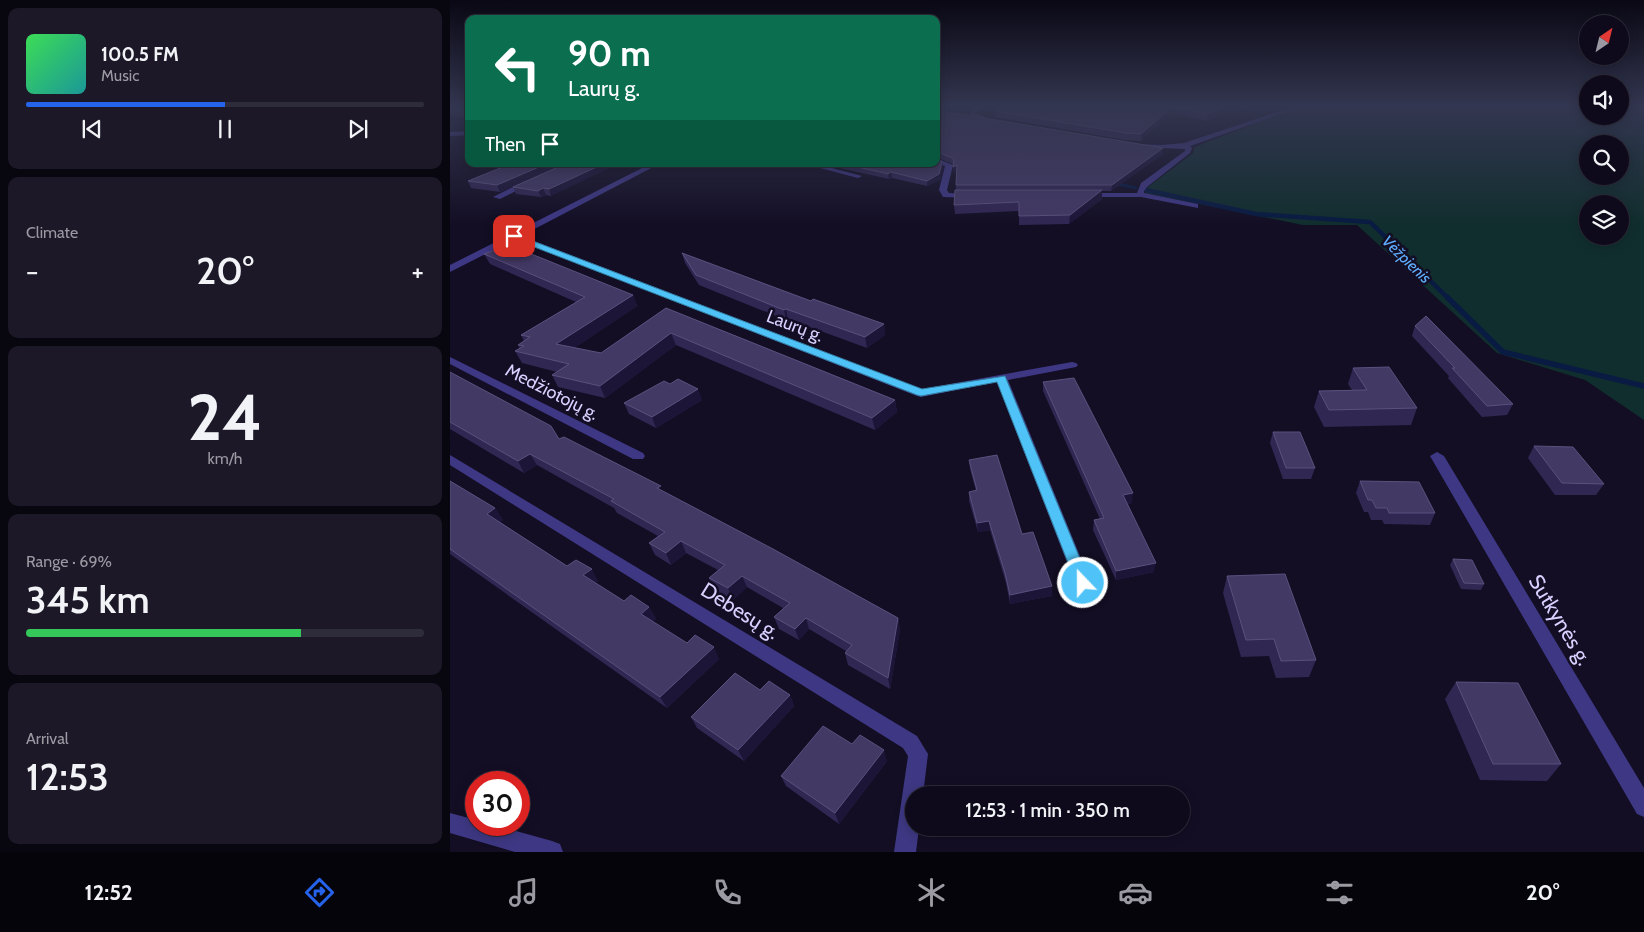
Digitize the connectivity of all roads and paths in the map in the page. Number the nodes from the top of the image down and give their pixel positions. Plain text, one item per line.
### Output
1 (1146, 146) edge
2 (1176, 146) edge
3 (1186, 146) edge
4 (940, 161) edge
5 (649, 167) edge
6 (821, 167) edge
7 (858, 176) edge
8 (538, 179) edge
9 (1074, 194) edge
10 (1141, 195) junction
11 (977, 196) edge
12 (497, 197) dead end
13 (1195, 206) dead end
14 (514, 236) junction
15 (450, 269) edge
16 (450, 360) edge
17 (1072, 366) dead end
18 (1001, 378) junction
19 (638, 456) dead end
20 (1436, 456) dead end
21 (450, 460) edge
22 (1083, 583) dead end
23 (1644, 807) edge
24 (450, 823) edge
25 (552, 852) edge
26 (905, 852) edge

1 - 2 street
3 - 10 street
4 - 11 street
5 - 14 street
6 - 7 street
8 - 12 street
9 - 10 street
10 - 13 street
14 - 15 street
14 - 18 street, Laurų g.
16 - 19 street, Medžiotojų g.
17 - 18 street, Laurų g.
18 - 22 street
20 - 23 street, Sutkynės g.
21 - 26 street, Debesų g.
24 - 25 street

